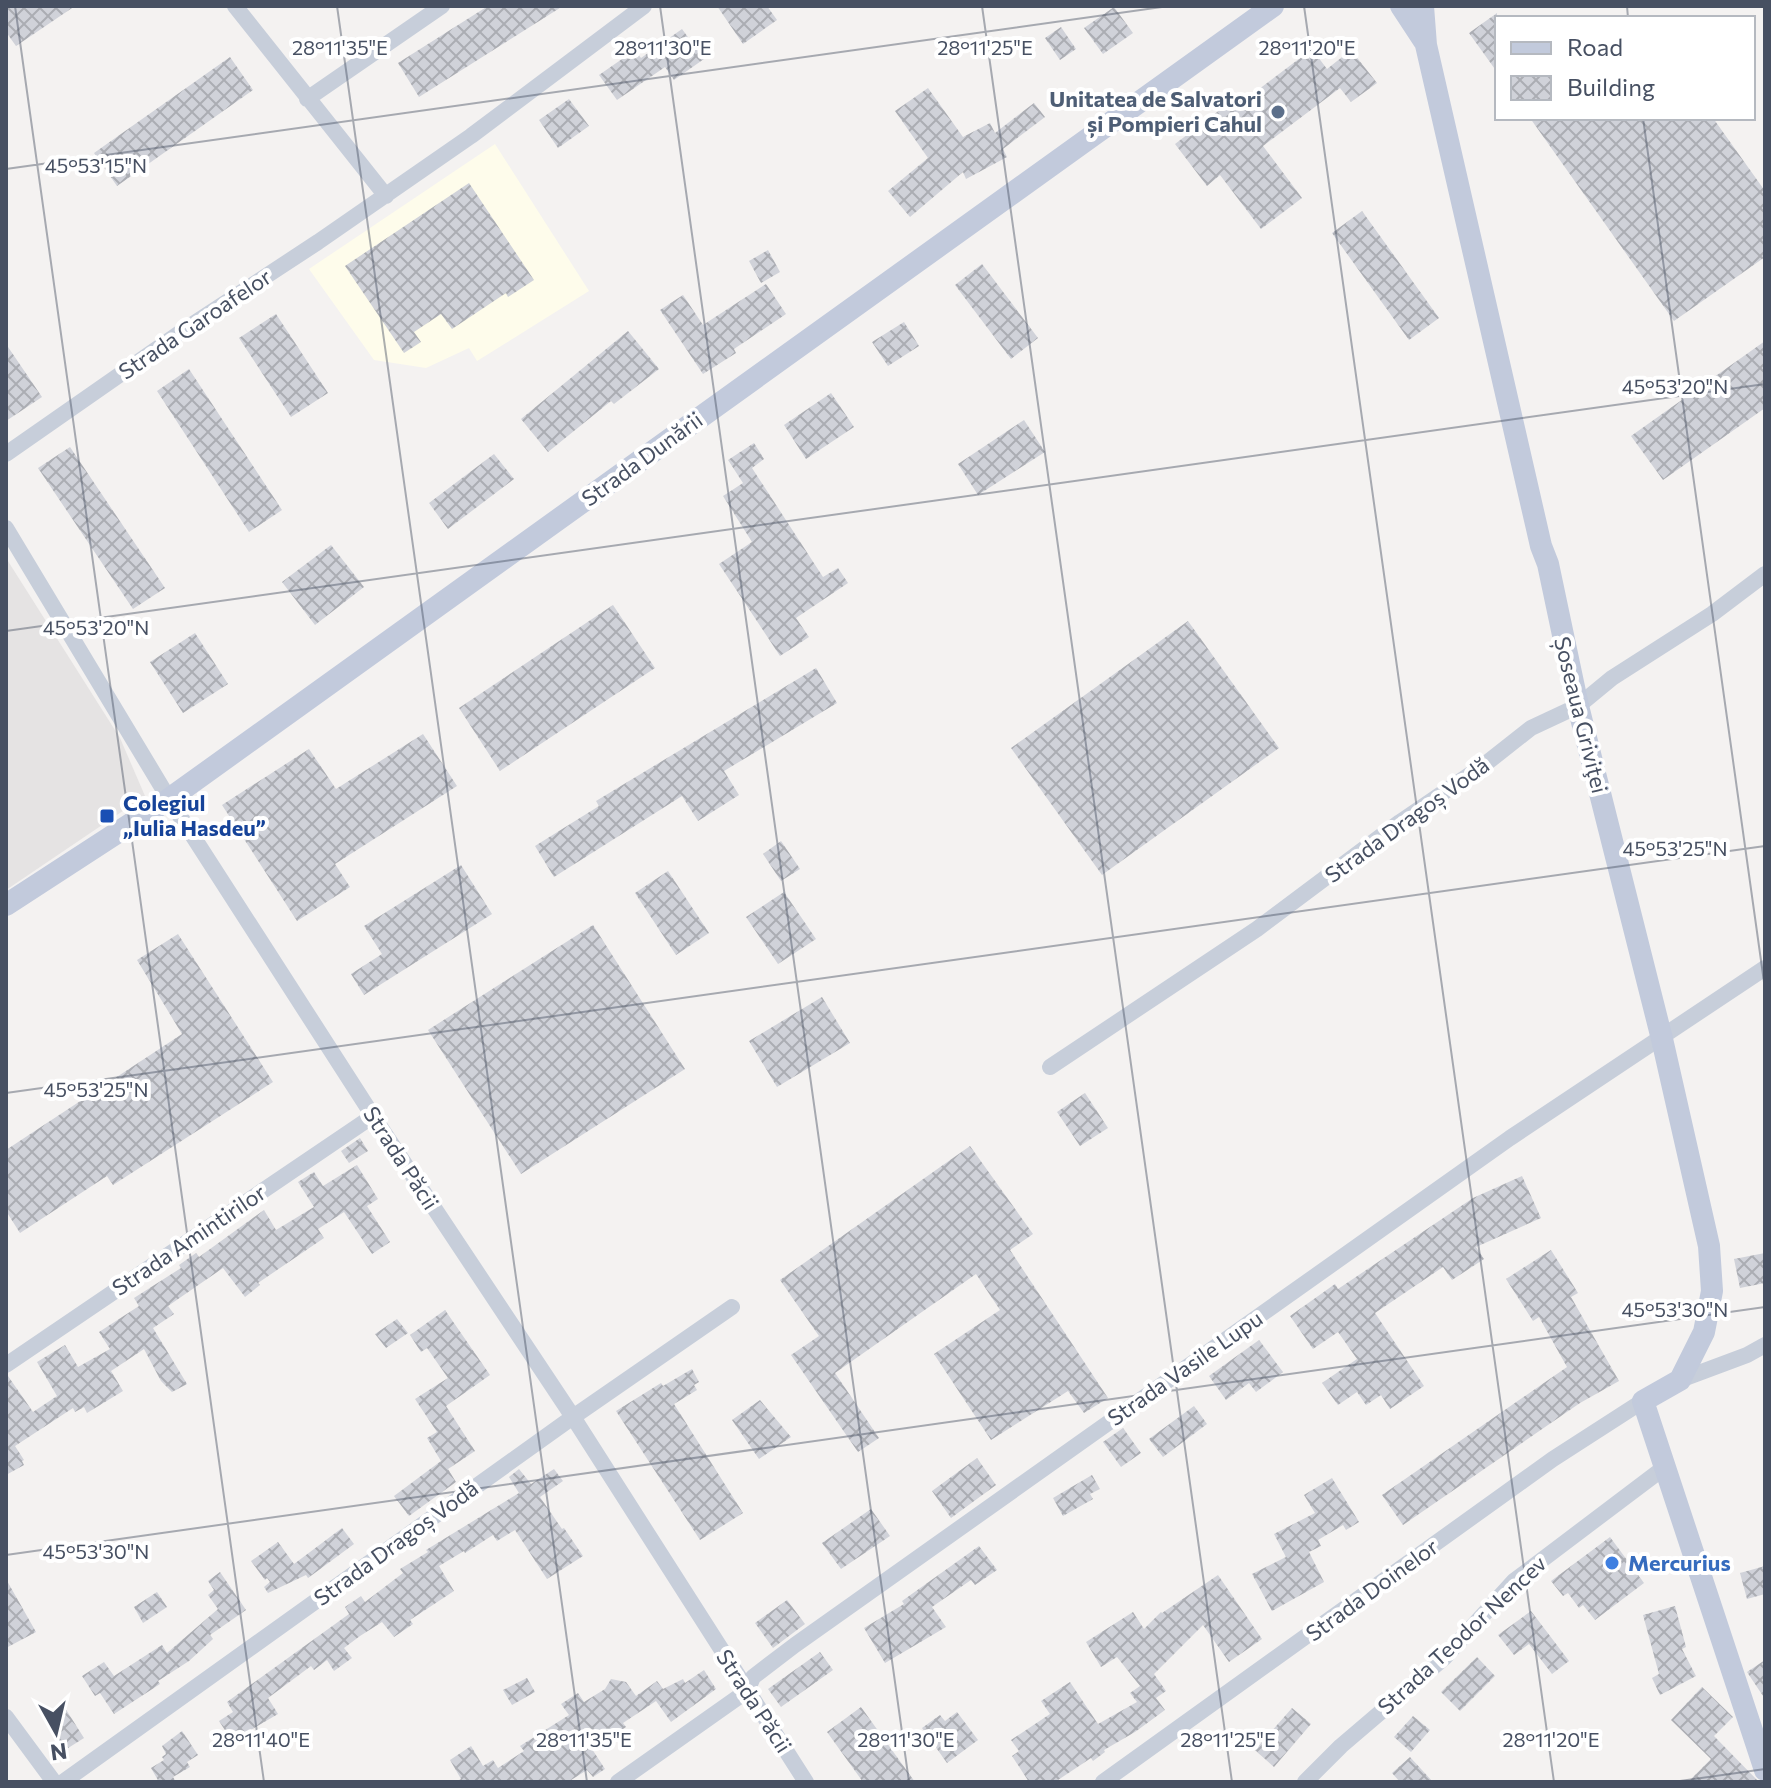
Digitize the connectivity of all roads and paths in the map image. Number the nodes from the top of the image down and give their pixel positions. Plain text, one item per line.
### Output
1 (235, 6) edge
2 (442, 6) edge
3 (644, 6) edge
4 (1273, 6) edge
5 (1401, 6) edge
6 (1423, 6) edge
7 (1426, 45) junction
8 (307, 99) junction
9 (386, 196) junction
10 (6, 454) edge
11 (6, 528) edge
12 (1765, 574) edge
13 (1578, 706) junction
14 (169, 799) junction
15 (6, 905) edge
16 (1765, 968) edge
17 (1662, 1039) junction
18 (1050, 1067) dead end
19 (373, 1116) junction
20 (732, 1307) dead end
21 (1765, 1345) edge
22 (6, 1365) edge
23 (1680, 1380) junction
24 (1643, 1401) junction
25 (573, 1417) junction
26 (1665, 1467) junction
27 (747, 1691) junction
28 (6, 1717) edge
29 (1765, 1770) edge
30 (54, 1782) edge
31 (63, 1782) edge
32 (618, 1782) edge
33 (806, 1782) edge
34 (1103, 1782) edge
35 (1305, 1782) edge

1 - 8 street
2 - 8 street
3 - 9 street, Strada Garoafelor
4 - 14 street, Strada Dunării
5 - 7 street, Șoseaua Griviţei
6 - 7 street, Șoseaua Griviţei
7 - 13 street, Șoseaua Griviţei
8 - 9 street
9 - 10 street, Strada Garoafelor
11 - 14 street, Strada Păcii
12 - 13 street, Strada Dragoș Vodă
13 - 17 street, Șoseaua Griviţei
13 - 18 street, Strada Dragoș Vodă
14 - 15 street, Strada Dunării
14 - 19 street, Strada Păcii
16 - 17 street, Strada Vasile Lupu
17 - 23 street, Șoseaua Griviţei
17 - 27 street, Strada Vasile Lupu
19 - 22 street, Strada Amintirilor
19 - 25 street, Strada Păcii
20 - 25 street, Strada Dragoș Vodă
21 - 23 street
23 - 24 street
24 - 26 street
24 - 34 street, Strada Doinelor
25 - 27 street, Strada Păcii
25 - 31 street, Strada Dragoș Vodă
26 - 29 street
26 - 35 street, Strada Teodor Nencev
27 - 32 street, Strada Vasile Lupu
27 - 33 street, Strada Păcii
28 - 30 street

